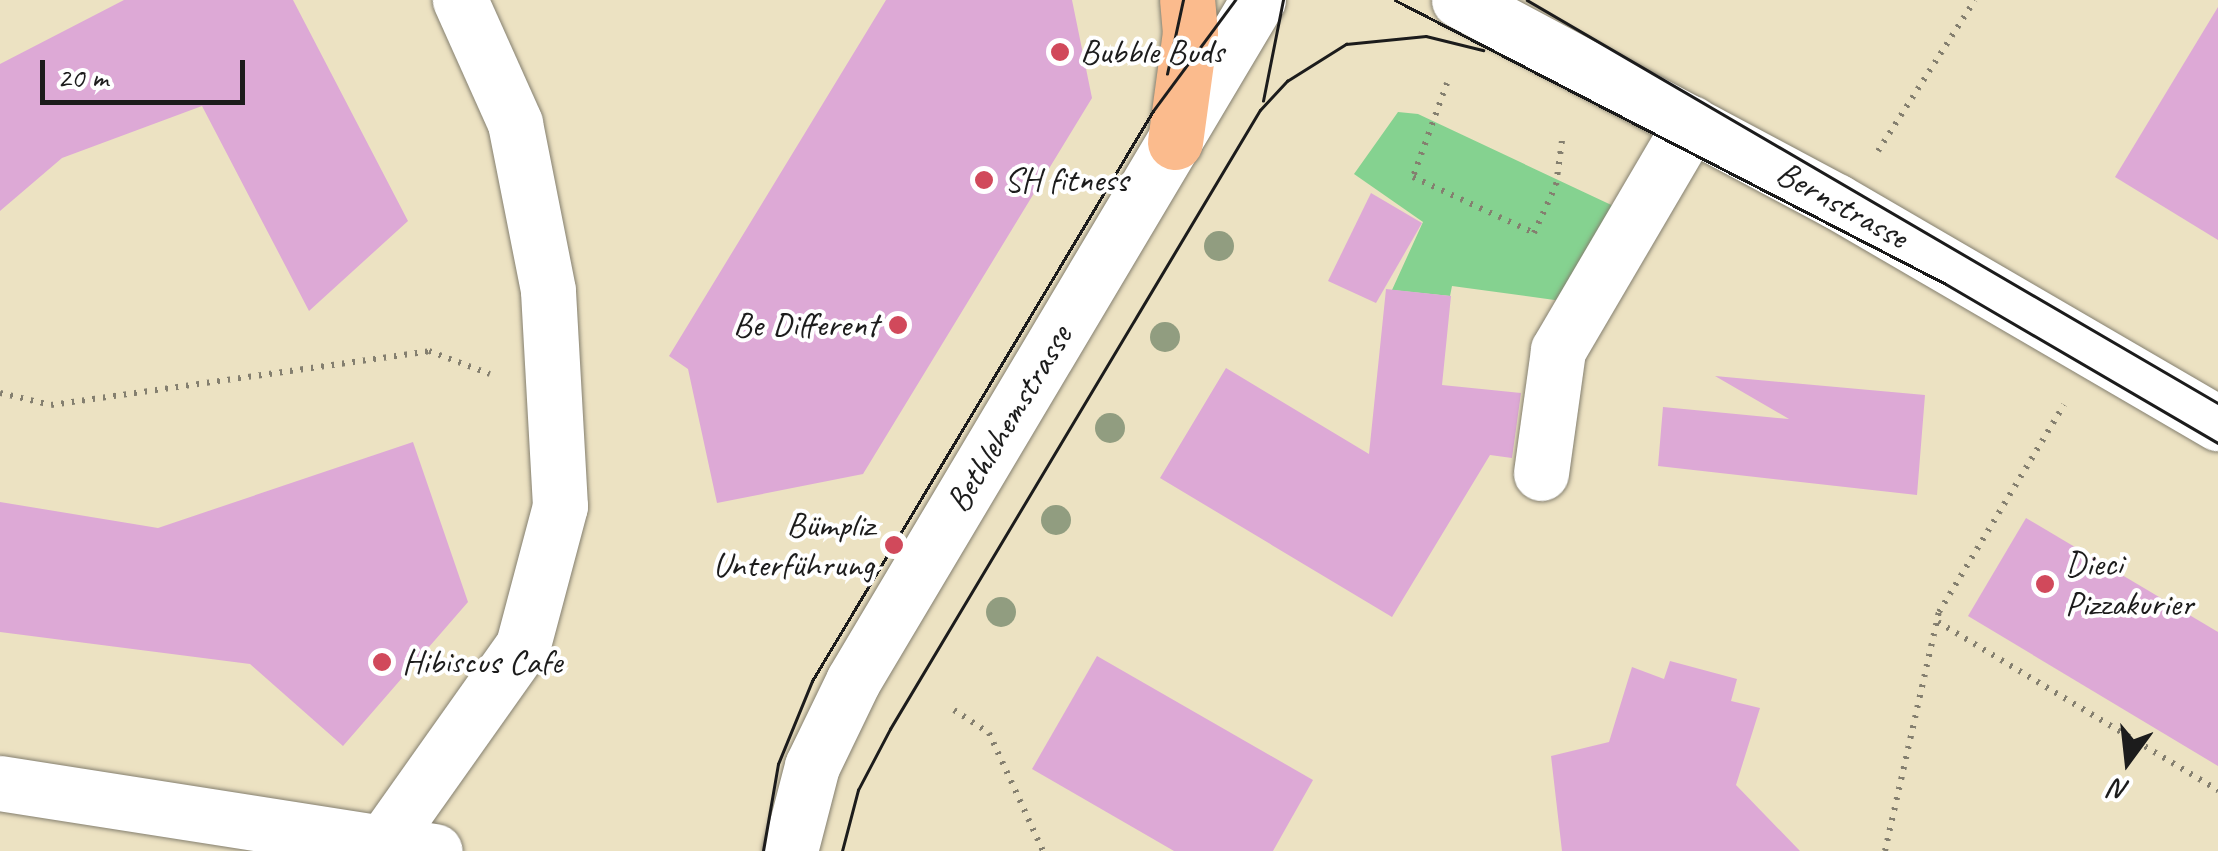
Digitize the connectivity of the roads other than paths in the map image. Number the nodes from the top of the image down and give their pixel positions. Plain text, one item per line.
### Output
1 (460, 0) edge
2 (1187, 0) edge
3 (1258, 0) edge
4 (1459, 0) edge
5 (1691, 123) junction
6 (1175, 142) junction
7 (2211, 401) edge
8 (1541, 473) dead end
9 (0, 783) edge
10 (409, 847) edge
11 (790, 851) edge

1 - 10 street
2 - 6 main road
3 - 6 street, Bethlehemstrasse
4 - 5 street, Bernstrasse
5 - 7 street, Bernstrasse
5 - 8 street
6 - 11 street, Bethlehemstrasse
9 - 10 street

